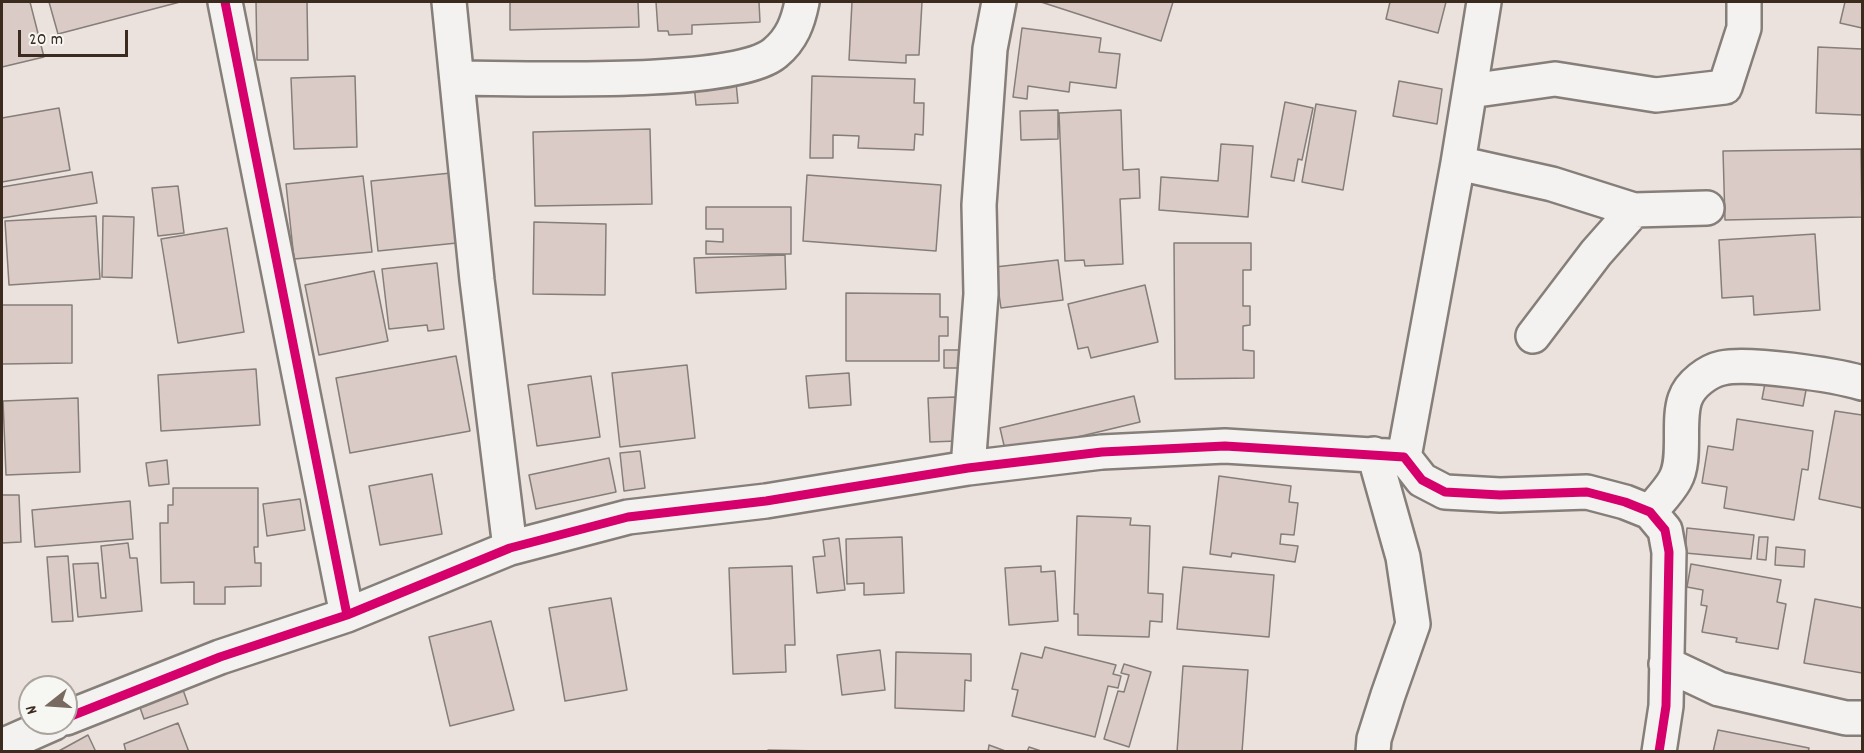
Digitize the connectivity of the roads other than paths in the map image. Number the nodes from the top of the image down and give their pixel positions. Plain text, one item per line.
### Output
1 (225, 2) edge
2 (448, 2) edge
3 (802, 2) edge
4 (999, 2) edge
5 (1484, 2) edge
6 (1744, 2) edge
7 (458, 78) junction
8 (1470, 91) junction
9 (1458, 163) junction
10 (1707, 208) dead end
11 (1634, 210) junction
12 (1533, 336) dead end
13 (1863, 383) edge
14 (1389, 456) junction
15 (968, 468) junction
16 (1650, 512) junction
17 (510, 548) junction
18 (347, 615) junction
19 (1666, 664) junction
20 (78, 713) edge
21 (1863, 718) edge
22 (27, 735) edge
23 (2, 746) edge
24 (1374, 752) edge
25 (1659, 752) edge

1 - 18 street
2 - 7 street
3 - 7 street
4 - 15 street
5 - 8 street
6 - 8 street
7 - 17 street
8 - 9 street
9 - 11 street
9 - 14 street
10 - 11 street
11 - 12 street
13 - 16 street
14 - 15 street
14 - 16 street
14 - 24 street
15 - 17 street
16 - 19 street
17 - 18 street
18 - 20 street
19 - 21 street
19 - 25 street
22 - 23 street

